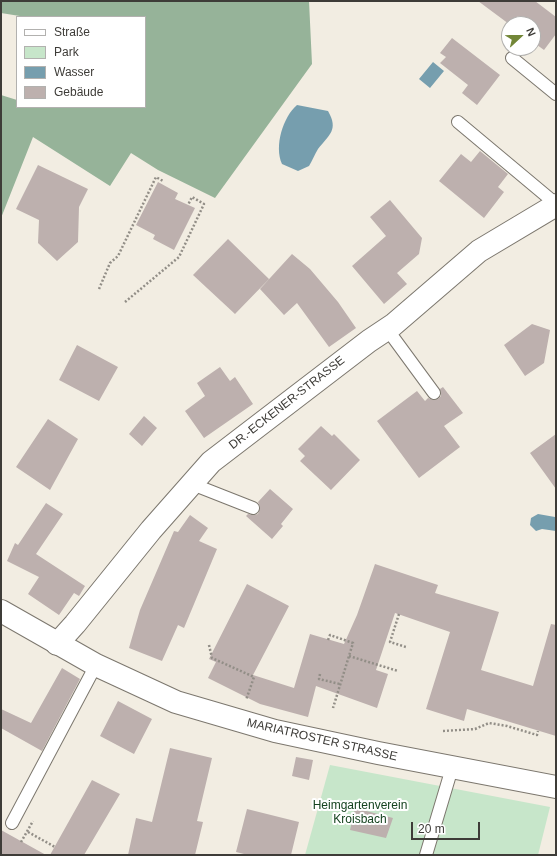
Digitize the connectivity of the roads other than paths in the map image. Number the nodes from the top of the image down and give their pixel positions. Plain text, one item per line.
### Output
1 (512, 58) dead end
2 (556, 94) edge
3 (458, 122) dead end
4 (556, 204) edge
5 (387, 329) junction
6 (434, 393) dead end
7 (192, 484) junction
8 (253, 508) dead end
9 (1, 611) edge
10 (57, 644) junction
11 (96, 665) junction
12 (452, 768) junction
13 (556, 787) edge
14 (12, 822) road end
15 (426, 855) edge

1 - 2 lane
3 - 4 lane
4 - 5 street, DR.-ECKENER-STRASSE
5 - 6 lane
5 - 7 street, DR.-ECKENER-STRASSE
7 - 8 lane
7 - 10 street, DR.-ECKENER-STRASSE
9 - 10 street, MARIATROSTER STRASSE
10 - 11 street, MARIATROSTER STRASSE
11 - 12 street, MARIATROSTER STRASSE
11 - 14 lane
12 - 13 street, MARIATROSTER STRASSE
12 - 15 lane

